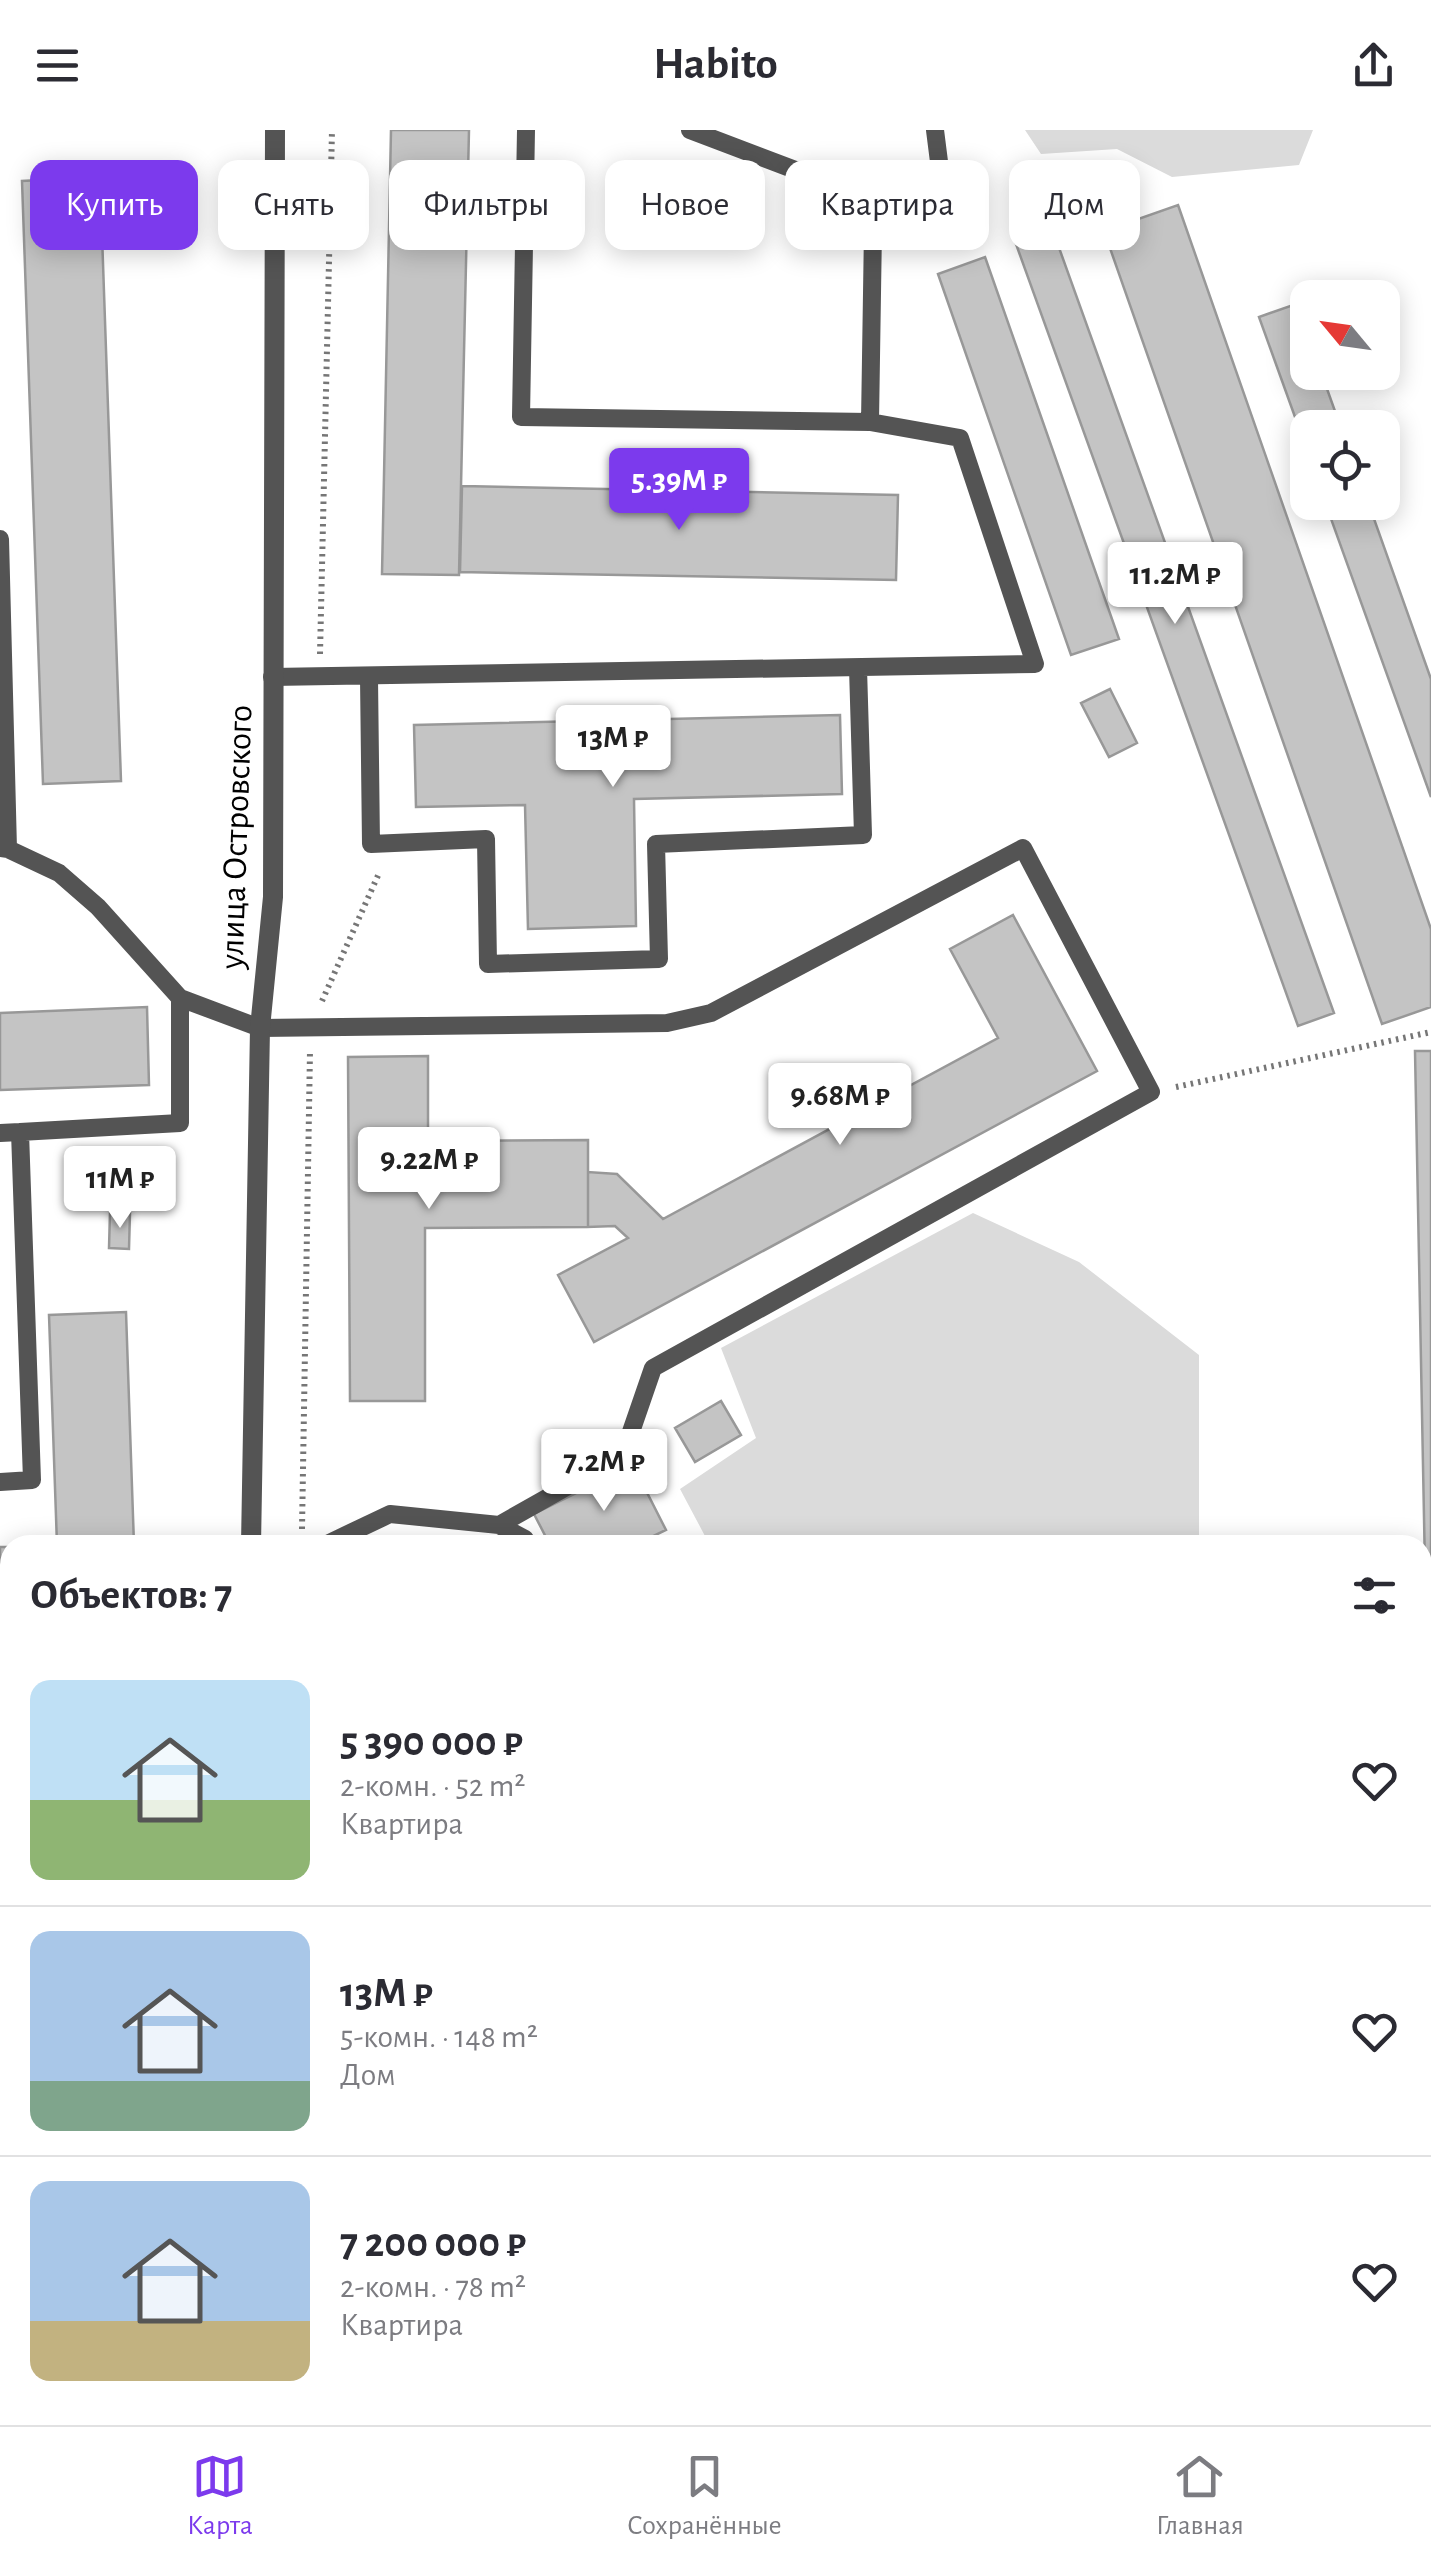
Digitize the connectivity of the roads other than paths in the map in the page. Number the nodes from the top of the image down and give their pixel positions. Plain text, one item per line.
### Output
1 (275, 130) edge
2 (526, 130) edge
3 (690, 130) edge
4 (935, 130) edge
5 (939, 160) edge
6 (870, 422) junction
7 (0, 540) edge
8 (858, 668) junction
9 (272, 678) junction
10 (368, 678) junction
11 (4, 848) edge
12 (180, 998) junction
13 (260, 1028) junction
14 (0, 1132) edge
15 (20, 1132) junction
16 (0, 1482) edge
17 (499, 1525) junction
18 (250, 1535) edge
19 (346, 1535) edge
20 (514, 1535) edge

1 - 9 street, улица Островского
2 - 6 lane
3 - 6 lane
4 - 5 lane
6 - 8 lane
7 - 11 lane
8 - 10 lane
8 - 10 lane
9 - 10 lane
9 - 13 street, улица Островского
11 - 12 lane
12 - 13 lane
12 - 15 lane
13 - 17 lane
13 - 18 street, улица Островского
14 - 15 lane
15 - 16 lane
17 - 19 lane
17 - 20 lane

